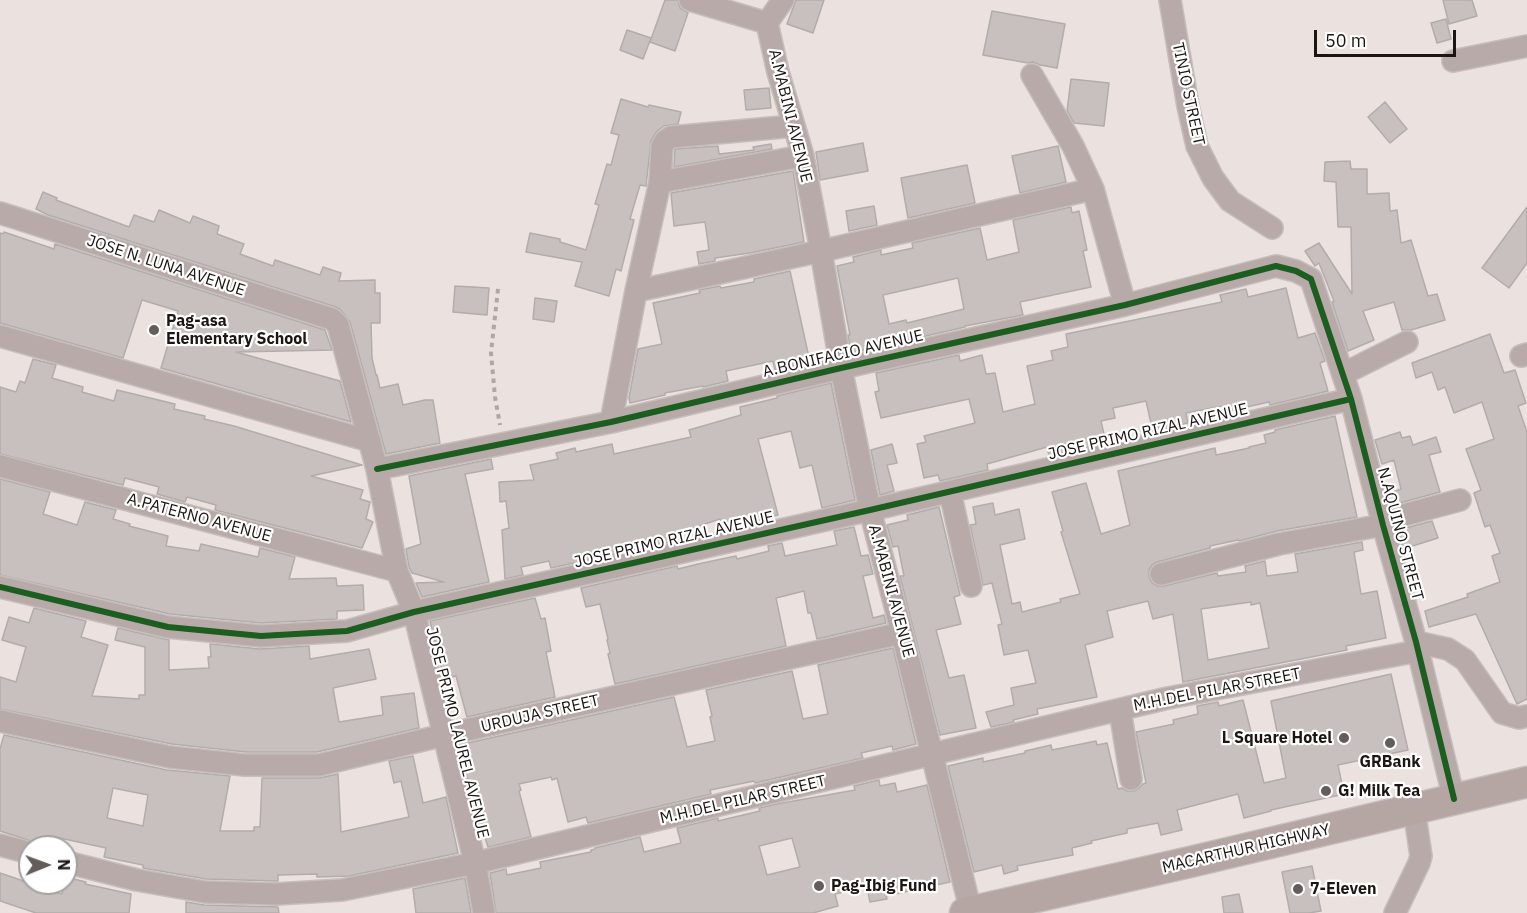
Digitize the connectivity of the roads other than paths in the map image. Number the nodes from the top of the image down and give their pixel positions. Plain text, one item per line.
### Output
1 (690, 0) edge
2 (783, 0) edge
3 (1170, 0) edge
4 (766, 23) junction
5 (1527, 46) edge
6 (1453, 61) dead end
7 (1032, 75) dead end
8 (794, 126) junction
9 (803, 156) junction
10 (660, 182) junction
11 (1093, 189) junction
12 (0, 213) edge
13 (1272, 228) dead end
14 (821, 251) junction
15 (1311, 279) joint
16 (636, 291) junction
17 (1125, 305) junction
18 (332, 320) joint
19 (0, 336) edge
20 (1407, 342) dead end
21 (841, 368) junction
22 (1343, 375) junction
23 (1351, 399) junction
24 (611, 422) junction
25 (370, 441) junction
26 (0, 466) edge
27 (377, 469) junction
28 (950, 492) junction
29 (1460, 500) dead end
30 (870, 510) junction
31 (1382, 523) junction
32 (398, 571) junction
33 (1161, 574) dead end
34 (971, 586) dead end
35 (0, 587) edge
36 (414, 612) junction
37 (902, 633) junction
38 (1417, 646) junction
39 (1120, 710) junction
40 (1527, 716) edge
41 (0, 721) edge
42 (444, 735) junction
43 (932, 755) junction
44 (1131, 779) dead end
45 (1527, 782) edge
46 (1454, 799) junction
47 (1414, 809) junction
48 (0, 845) edge
49 (18, 850) edge
50 (475, 863) junction
51 (78, 865) edge
52 (968, 912) edge
53 (484, 913) edge
54 (1395, 913) edge

1 - 4 street
2 - 4 street
3 - 13 street, TINIO STREET
4 - 8 street, A.MABINI AVENUE
5 - 6 street
7 - 11 street
8 - 9 street, A.MABINI AVENUE
8 - 10 street
9 - 10 street
9 - 14 street, A.MABINI AVENUE
10 - 16 street
11 - 14 street
11 - 17 street
12 - 18 street, JOSE N. LUNA AVENUE
14 - 16 street
14 - 21 street, A.MABINI AVENUE
15 - 17 street, A.BONIFACIO AVENUE
15 - 22 street, N.AQUINO STREET
16 - 24 street
17 - 21 street, A.BONIFACIO AVENUE
18 - 25 street, JOSE PRIMO LAUREL AVENUE
19 - 25 street
20 - 22 street
21 - 24 street, A.BONIFACIO AVENUE
21 - 30 street, A.MABINI AVENUE
22 - 23 street, N.AQUINO STREET
23 - 28 street, JOSE PRIMO RIZAL AVENUE
23 - 31 street, N.AQUINO STREET
24 - 27 street, A.BONIFACIO AVENUE
25 - 27 street, JOSE PRIMO LAUREL AVENUE
26 - 32 street, A.PATERNO AVENUE
27 - 32 street, JOSE PRIMO LAUREL AVENUE
28 - 30 street, JOSE PRIMO RIZAL AVENUE
28 - 34 street
29 - 31 street
30 - 36 street, JOSE PRIMO RIZAL AVENUE
30 - 37 street, A.MABINI AVENUE
31 - 33 street
31 - 38 street, N.AQUINO STREET
32 - 36 street, JOSE PRIMO LAUREL AVENUE
35 - 36 street, JOSE PRIMO RIZAL AVENUE
36 - 42 street, JOSE PRIMO LAUREL AVENUE
37 - 42 street, URDUJA STREET
37 - 43 street, A.MABINI AVENUE
38 - 39 street, M.H.DEL PILAR STREET
38 - 40 street
38 - 46 street, N.AQUINO STREET
39 - 43 street, M.H.DEL PILAR STREET
39 - 44 street
41 - 42 street, URDUJA STREET
42 - 50 street, JOSE PRIMO LAUREL AVENUE
43 - 50 street, M.H.DEL PILAR STREET
43 - 52 street, A.MABINI AVENUE
45 - 46 highway, MACARTHUR HIGHWAY
46 - 47 highway, MACARTHUR HIGHWAY
47 - 52 highway, MACARTHUR HIGHWAY
47 - 54 street
48 - 49 street
50 - 51 street, M.H.DEL PILAR STREET
50 - 53 street, JOSE PRIMO LAUREL AVENUE

